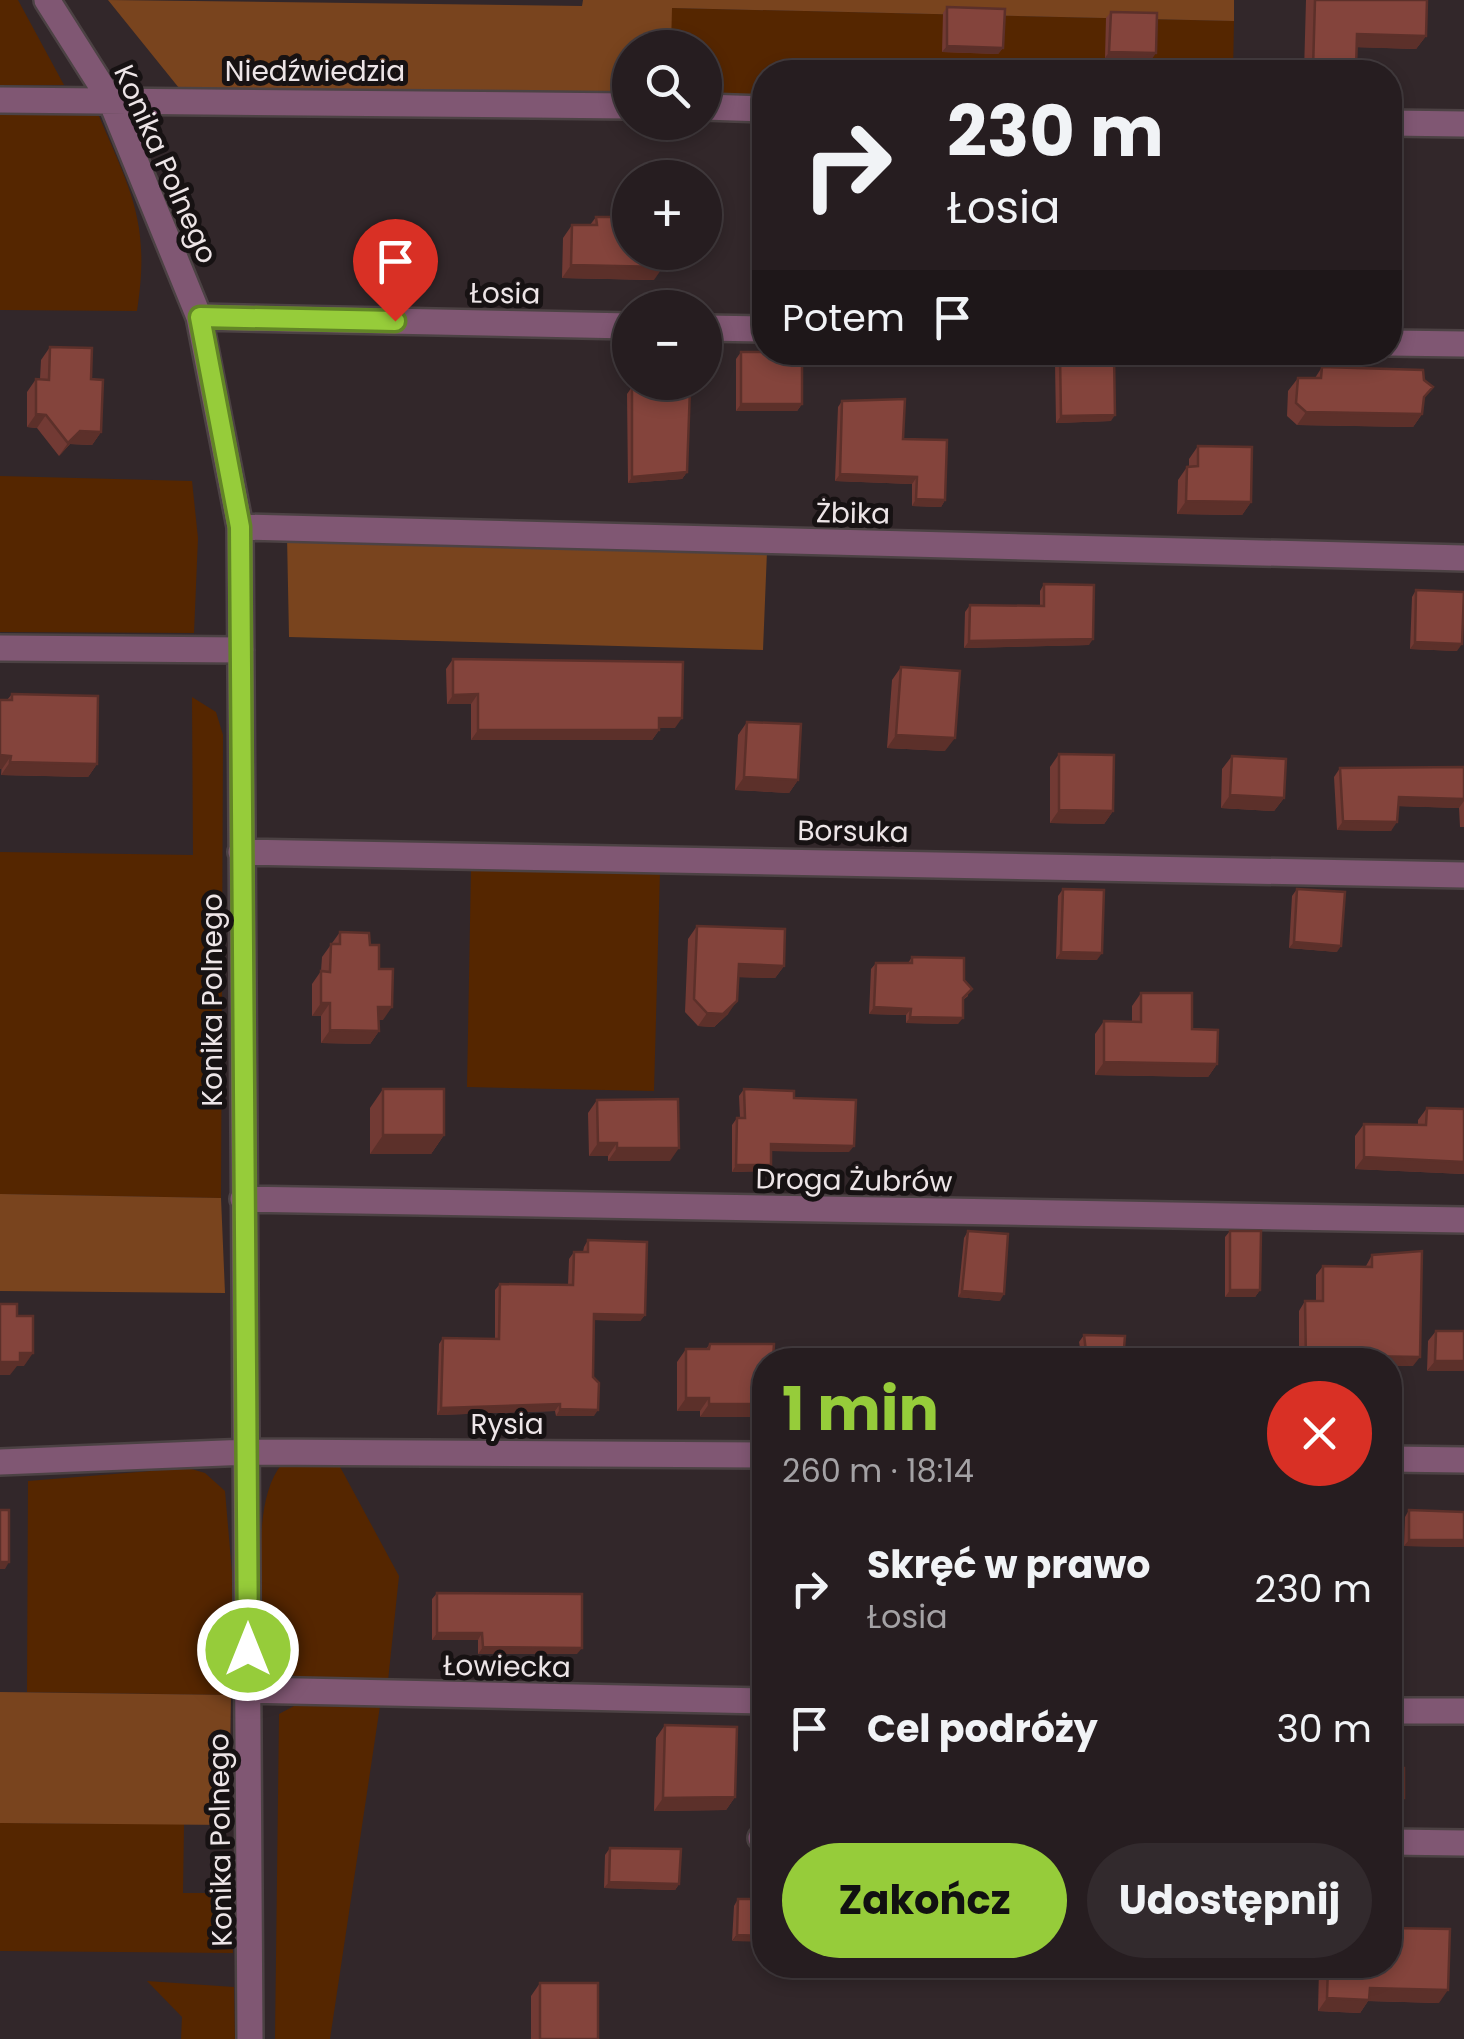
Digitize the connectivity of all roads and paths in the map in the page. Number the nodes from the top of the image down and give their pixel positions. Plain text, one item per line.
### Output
1 (47, 0) edge
2 (0, 100) edge
3 (111, 102) junction
4 (612, 106) edge
5 (722, 108) edge
6 (752, 109) edge
7 (1402, 123) edge
8 (1464, 124) edge
9 (200, 317) junction
10 (612, 326) edge
11 (722, 328) edge
12 (752, 329) edge
13 (1402, 343) edge
14 (1464, 344) edge
15 (240, 527) junction
16 (1464, 558) edge
17 (0, 648) edge
18 (241, 650) junction
19 (241, 852) junction
20 (1464, 875) edge
21 (244, 1199) junction
22 (1464, 1220) edge
23 (249, 1452) junction
24 (752, 1456) edge
25 (1402, 1460) edge
26 (1464, 1460) edge
27 (0, 1462) edge
28 (248, 1690) junction
29 (752, 1701) edge
30 (1402, 1711) edge
31 (1464, 1711) edge
32 (1402, 1842) edge
33 (1464, 1842) edge
34 (250, 2039) edge

1 - 3 street, Konika Polnego
2 - 3 street, Niedźwiedzia
3 - 4 street, Niedźwiedzia
3 - 9 street, Konika Polnego
5 - 6 street
7 - 8 street
9 - 10 street, Łosia
9 - 15 street, Konika Polnego
11 - 12 street
13 - 14 street
15 - 16 street, Żbika
15 - 18 street, Konika Polnego
17 - 18 street
18 - 19 street, Konika Polnego
19 - 20 street, Borsuka
19 - 21 street, Konika Polnego
21 - 22 street, Droga Żubrów
21 - 23 street, Konika Polnego
23 - 24 street, Rysia
23 - 27 street, Rysia
23 - 28 street, Konika Polnego
25 - 26 street
28 - 29 street, Łowiecka
28 - 34 street, Konika Polnego
30 - 31 street
32 - 33 street

